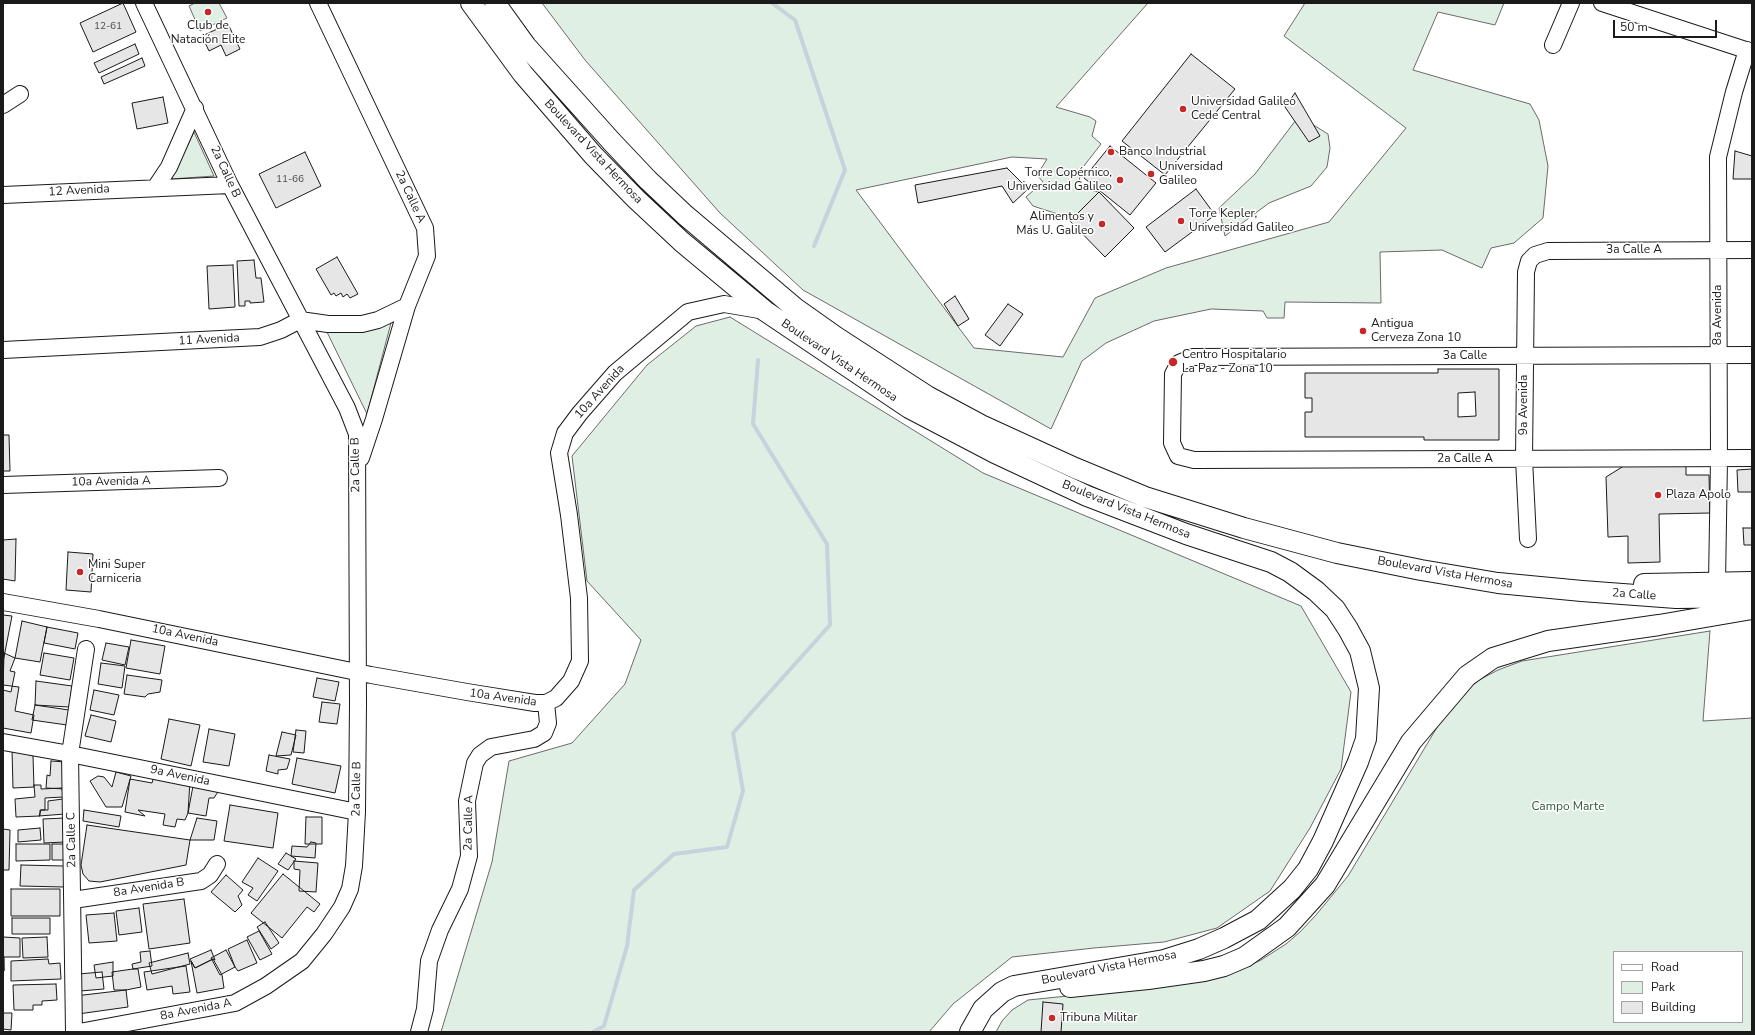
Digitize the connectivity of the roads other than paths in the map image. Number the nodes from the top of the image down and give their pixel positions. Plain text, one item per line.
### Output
1 (144, 3) edge
2 (318, 3) edge
3 (471, 3) edge
4 (496, 3) edge
5 (1571, 3) edge
6 (1602, 3) edge
7 (1552, 45) dead end
8 (1750, 51) edge
9 (20, 94) dead end
10 (3, 105) edge
11 (195, 108) junction
12 (230, 185) junction
13 (155, 188) junction
14 (3, 195) edge
15 (1718, 250) junction
16 (1752, 250) edge
17 (1526, 272) joint
18 (407, 306) junction
19 (765, 311) junction
20 (300, 320) junction
21 (3, 350) edge
22 (1718, 355) junction
23 (1752, 355) edge
24 (1524, 356) junction
25 (1178, 456) joint
26 (1752, 458) edge
27 (1524, 459) junction
28 (1718, 459) junction
29 (357, 469) junction
30 (218, 478) dead end
31 (3, 485) edge
32 (1528, 539) dead end
33 (1752, 582) edge
34 (1717, 583) junction
35 (1598, 592) junction
36 (1752, 597) edge
37 (3, 602) edge
38 (1752, 609) edge
39 (86, 649) dead end
40 (358, 672) junction
41 (546, 704) junction
42 (3, 742) edge
43 (70, 754) junction
44 (357, 812) junction
45 (217, 864) dead end
46 (74, 900) junction
47 (302, 961) joint
48 (1014, 986) junction
49 (74, 1032) edge
50 (79, 1032) edge
51 (419, 1032) edge
52 (970, 1032) edge

1 - 11 street, 2a Calle B
2 - 18 street, 2a Calle A
3 - 19 main road, Boulevard Vista Hermosa
4 - 35 main road, Boulevard Vista Hermosa
5 - 7 street
6 - 8 street
8 - 15 street, 8a Avenida
9 - 10 street
11 - 12 street, 2a Calle B
11 - 13 street
12 - 13 street, 12 Avenida
12 - 20 street, 2a Calle B
13 - 14 street, 12 Avenida
15 - 16 street, 3a Calle A
15 - 17 street, 3a Calle A
15 - 22 street, 8a Avenida
17 - 24 street, 9a Avenida
18 - 20 street
18 - 29 street, 2a Calle A
19 - 41 street, 10a Avenida
19 - 48 main road, Boulevard Vista Hermosa
20 - 21 street, 11 Avenida
20 - 29 street, 2a Calle B
22 - 23 street, 3a Calle
22 - 24 street, 3a Calle
22 - 28 street, 8a Avenida
24 - 25 street, 3a Calle
24 - 27 street, 9a Avenida
25 - 27 street, 2a Calle A
26 - 28 street, 2a Calle A
27 - 28 street, 2a Calle A
27 - 32 street, 9a Avenida
28 - 34 street, 8a Avenida
29 - 40 street, 2a Calle B
30 - 31 street, 10a Avenida A
33 - 34 main road, 2a Calle
34 - 35 main road, 2a Calle
35 - 36 main road, 2a Calle
37 - 40 street, 10a Avenida
38 - 48 main road
39 - 43 street, 2a Calle C
40 - 41 street, 10a Avenida
40 - 44 street, 2a Calle B
41 - 51 street, 2a Calle A
42 - 43 street, 9a Avenida
43 - 44 street, 9a Avenida
43 - 46 street, 2a Calle C
44 - 47 street, 2a Calle B
45 - 46 street, 8a Avenida B
46 - 49 street, 2a Calle C
47 - 50 street, 8a Avenida A
48 - 52 main road

